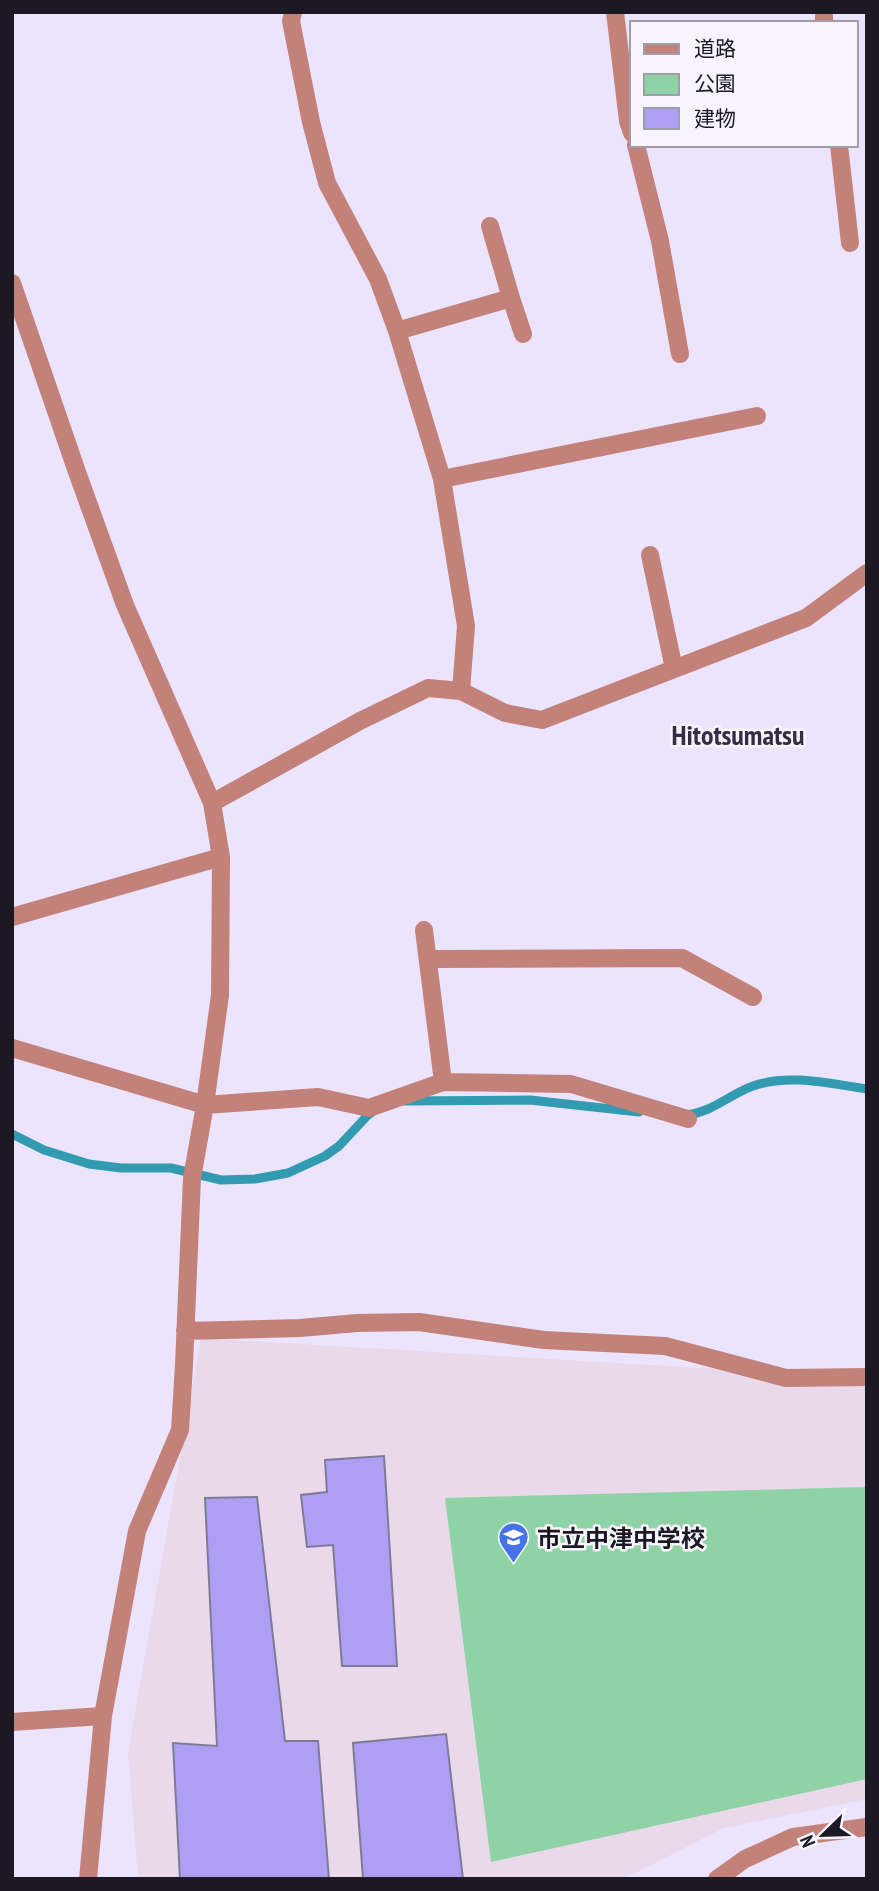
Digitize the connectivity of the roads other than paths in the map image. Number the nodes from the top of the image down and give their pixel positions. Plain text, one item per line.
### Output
1 (293, 12) edge
2 (615, 12) edge
3 (630, 127) edge
4 (636, 147) edge
5 (839, 147) edge
6 (490, 226) dead end
7 (850, 243) dead end
8 (12, 283) edge
9 (511, 298) junction
10 (397, 331) junction
11 (523, 334) dead end
12 (680, 354) dead end
13 (757, 416) dead end
14 (442, 479) junction
15 (650, 555) dead end
16 (867, 573) edge
17 (674, 669) junction
18 (461, 691) junction
19 (212, 803) junction
20 (221, 857) junction
21 (12, 917) edge
22 (424, 930) dead end
23 (428, 959) junction
24 (753, 997) dead end
25 (12, 1048) edge
26 (443, 1083) junction
27 (205, 1105) junction
28 (688, 1119) dead end
29 (185, 1331) junction
30 (867, 1377) edge
31 (103, 1716) junction
32 (12, 1722) edge
33 (867, 1827) edge
34 (88, 1879) edge
35 (717, 1879) edge

1 - 10 street
2 - 3 street
4 - 12 street
5 - 7 street
6 - 9 street
8 - 19 street
9 - 10 street
9 - 11 street
10 - 14 street
13 - 14 street
14 - 18 street
15 - 17 street
16 - 17 street
17 - 18 street
18 - 19 street
19 - 20 street
20 - 21 street
20 - 27 street
22 - 23 street
23 - 24 street
23 - 26 street
25 - 27 street
26 - 27 street
26 - 28 street
27 - 29 street
29 - 30 street
29 - 31 street
31 - 32 street
31 - 34 street
33 - 35 street

